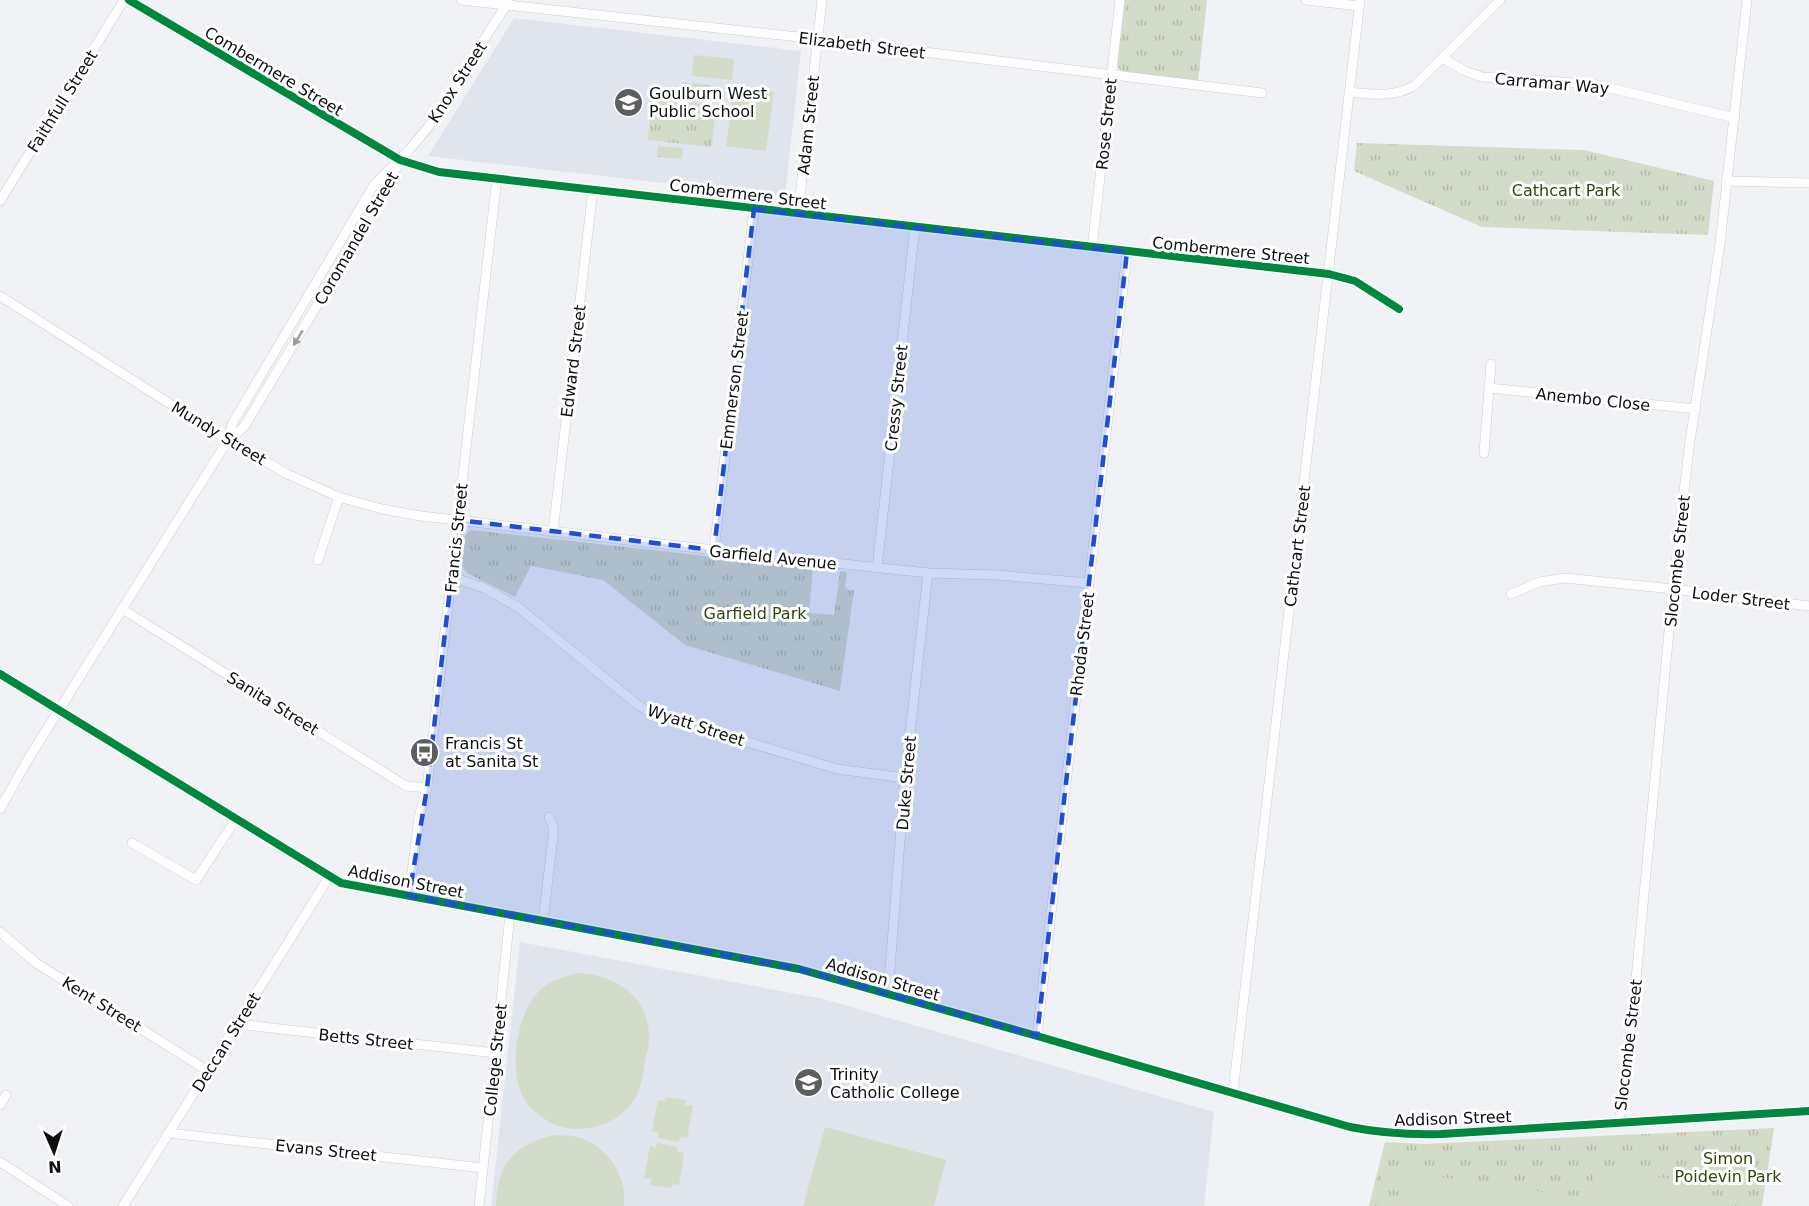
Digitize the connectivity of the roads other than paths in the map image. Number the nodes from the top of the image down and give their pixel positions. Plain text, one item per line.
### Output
1 (124, 0) edge
2 (129, 0) edge
3 (461, 0) edge
4 (822, 0) edge
5 (1120, 0) edge
6 (1306, 0) edge
7 (1500, 0) edge
8 (1747, 0) edge
9 (508, 2) edge
10 (1360, 3) edge
11 (818, 39) junction
12 (1442, 58) junction
13 (1111, 75) junction
14 (1262, 93) dead end
15 (1349, 93) junction
16 (1734, 118) junction
17 (400, 160) junction
18 (497, 178) junction
19 (1726, 181) junction
20 (1809, 183) edge
21 (593, 189) junction
22 (0, 201) edge
23 (754, 209) junction
24 (798, 214) junction
25 (915, 227) junction
26 (339, 243) junction
27 (1092, 248) junction
28 (351, 249) junction
29 (1127, 252) junction
30 (1329, 274) junction
31 (0, 296) edge
32 (303, 305) junction
33 (1399, 309) dead end
34 (314, 311) junction
35 (1491, 364) dead end
36 (267, 365) junction
37 (278, 371) junction
38 (1489, 388) junction
39 (1696, 409) junction
40 (228, 440) junction
41 (1484, 453) dead end
42 (339, 497) junction
43 (458, 520) junction
44 (553, 532) junction
45 (714, 550) junction
46 (318, 560) dead end
47 (877, 568) junction
48 (928, 573) junction
49 (452, 577) junction
50 (1089, 582) junction
51 (1673, 589) junction
52 (1511, 594) dead end
53 (1809, 606) edge
54 (122, 609) junction
55 (0, 674) edge
56 (59, 710) junction
57 (905, 778) junction
58 (428, 788) junction
59 (0, 808) edge
60 (549, 817) dead end
61 (236, 819) junction
62 (132, 843) dead end
63 (329, 877) junction
64 (409, 896) junction
65 (510, 915) junction
66 (543, 921) junction
67 (0, 932) edge
68 (888, 994) junction
69 (237, 1024) junction
70 (1037, 1036) junction
71 (495, 1053) junction
72 (208, 1071) junction
73 (1233, 1092) junction
74 (6, 1095) dead end
75 (0, 1105) edge
76 (1809, 1112) edge
77 (1619, 1124) junction
78 (168, 1133) junction
79 (0, 1162) edge
80 (483, 1168) junction
81 (68, 1206) edge
82 (123, 1206) edge
83 (479, 1206) edge

1 - 22 street, Faithfull Street
2 - 17 street, Combermere Street
3 - 9 street, Elizabeth Street
4 - 11 street, Adam Street
5 - 13 street, Rose Street
6 - 10 street
7 - 12 street
8 - 16 street, Slocombe Street
9 - 11 street, Elizabeth Street
9 - 17 street, Knox Street
10 - 15 street, Cathcart Street
11 - 13 street, Elizabeth Street
11 - 24 street, Adam Street
12 - 15 street
12 - 16 street, Carramar Way
13 - 14 street, Elizabeth Street
13 - 27 street, Rose Street
15 - 30 street, Cathcart Street
16 - 19 street, Slocombe Street
17 - 18 street, Combermere Street
17 - 26 street, Coromandel Street
17 - 28 street, Coromandel Street
18 - 21 street, Combermere Street
18 - 43 street, Francis Street
19 - 20 street
19 - 39 street, Slocombe Street
21 - 23 street, Combermere Street
21 - 44 street, Edward Street
23 - 24 street, Combermere Street
23 - 45 street, Emmerson Street
24 - 25 street, Combermere Street
25 - 27 street, Combermere Street
25 - 47 street, Cressy Street
26 - 28 street
26 - 32 street, Coromandel Street
27 - 29 street, Combermere Street
28 - 34 street, Coromandel Street
29 - 30 street, Combermere Street
29 - 50 street, Rhoda Street
30 - 33 street, Combermere Street
30 - 73 street, Cathcart Street
31 - 40 street, Mundy Street
32 - 34 street
32 - 36 street, Coromandel Street
34 -> 37 street, Coromandel Street
35 - 38 street
36 - 37 street
36 - 40 street, Coromandel Street
37 - 40 street, Coromandel Street
38 - 39 street, Anembo Close
38 - 41 street
39 - 51 street, Slocombe Street
40 - 42 street, Mundy Street
40 - 54 street, Coromandel Street
42 - 43 street, Mundy Street
42 - 46 street
43 - 44 street, Garfield Avenue
43 - 49 street, Francis Street
44 - 45 street, Garfield Avenue
45 - 47 street, Garfield Avenue
47 - 48 street, Garfield Avenue
48 - 50 street, Garfield Avenue
48 - 57 street, Duke Street
49 - 57 street, Wyatt Street
49 - 58 street, Francis Street
50 - 70 street, Rhoda Street
51 - 52 street, Loder Street
51 - 53 street, Loder Street
51 - 77 street, Slocombe Street
54 - 56 street, Coromandel Street
54 - 58 street, Sanita Street
55 - 56 street, Addison Street
56 - 59 street, Coromandel Street
56 - 61 street, Addison Street
57 - 68 street, Duke Street
58 - 64 street, Francis Street
60 - 66 street
61 - 62 street
61 - 63 street, Addison Street
63 - 64 street, Addison Street
63 - 69 street, Deccan Street
64 - 65 street, Addison Street
65 - 66 street, Addison Street
65 - 71 street, College Street
66 - 68 street, Addison Street
67 - 72 street, Kent Street
68 - 70 street, Addison Street
69 - 71 street, Betts Street
69 - 72 street, Deccan Street
70 - 73 street, Addison Street
71 - 80 street, College Street
72 - 78 street, Deccan Street
73 - 77 street, Addison Street
74 - 75 street
76 - 77 street, Addison Street
78 - 80 street, Evans Street
78 - 82 street, Deccan Street
79 - 81 street
80 - 83 street, College Street

